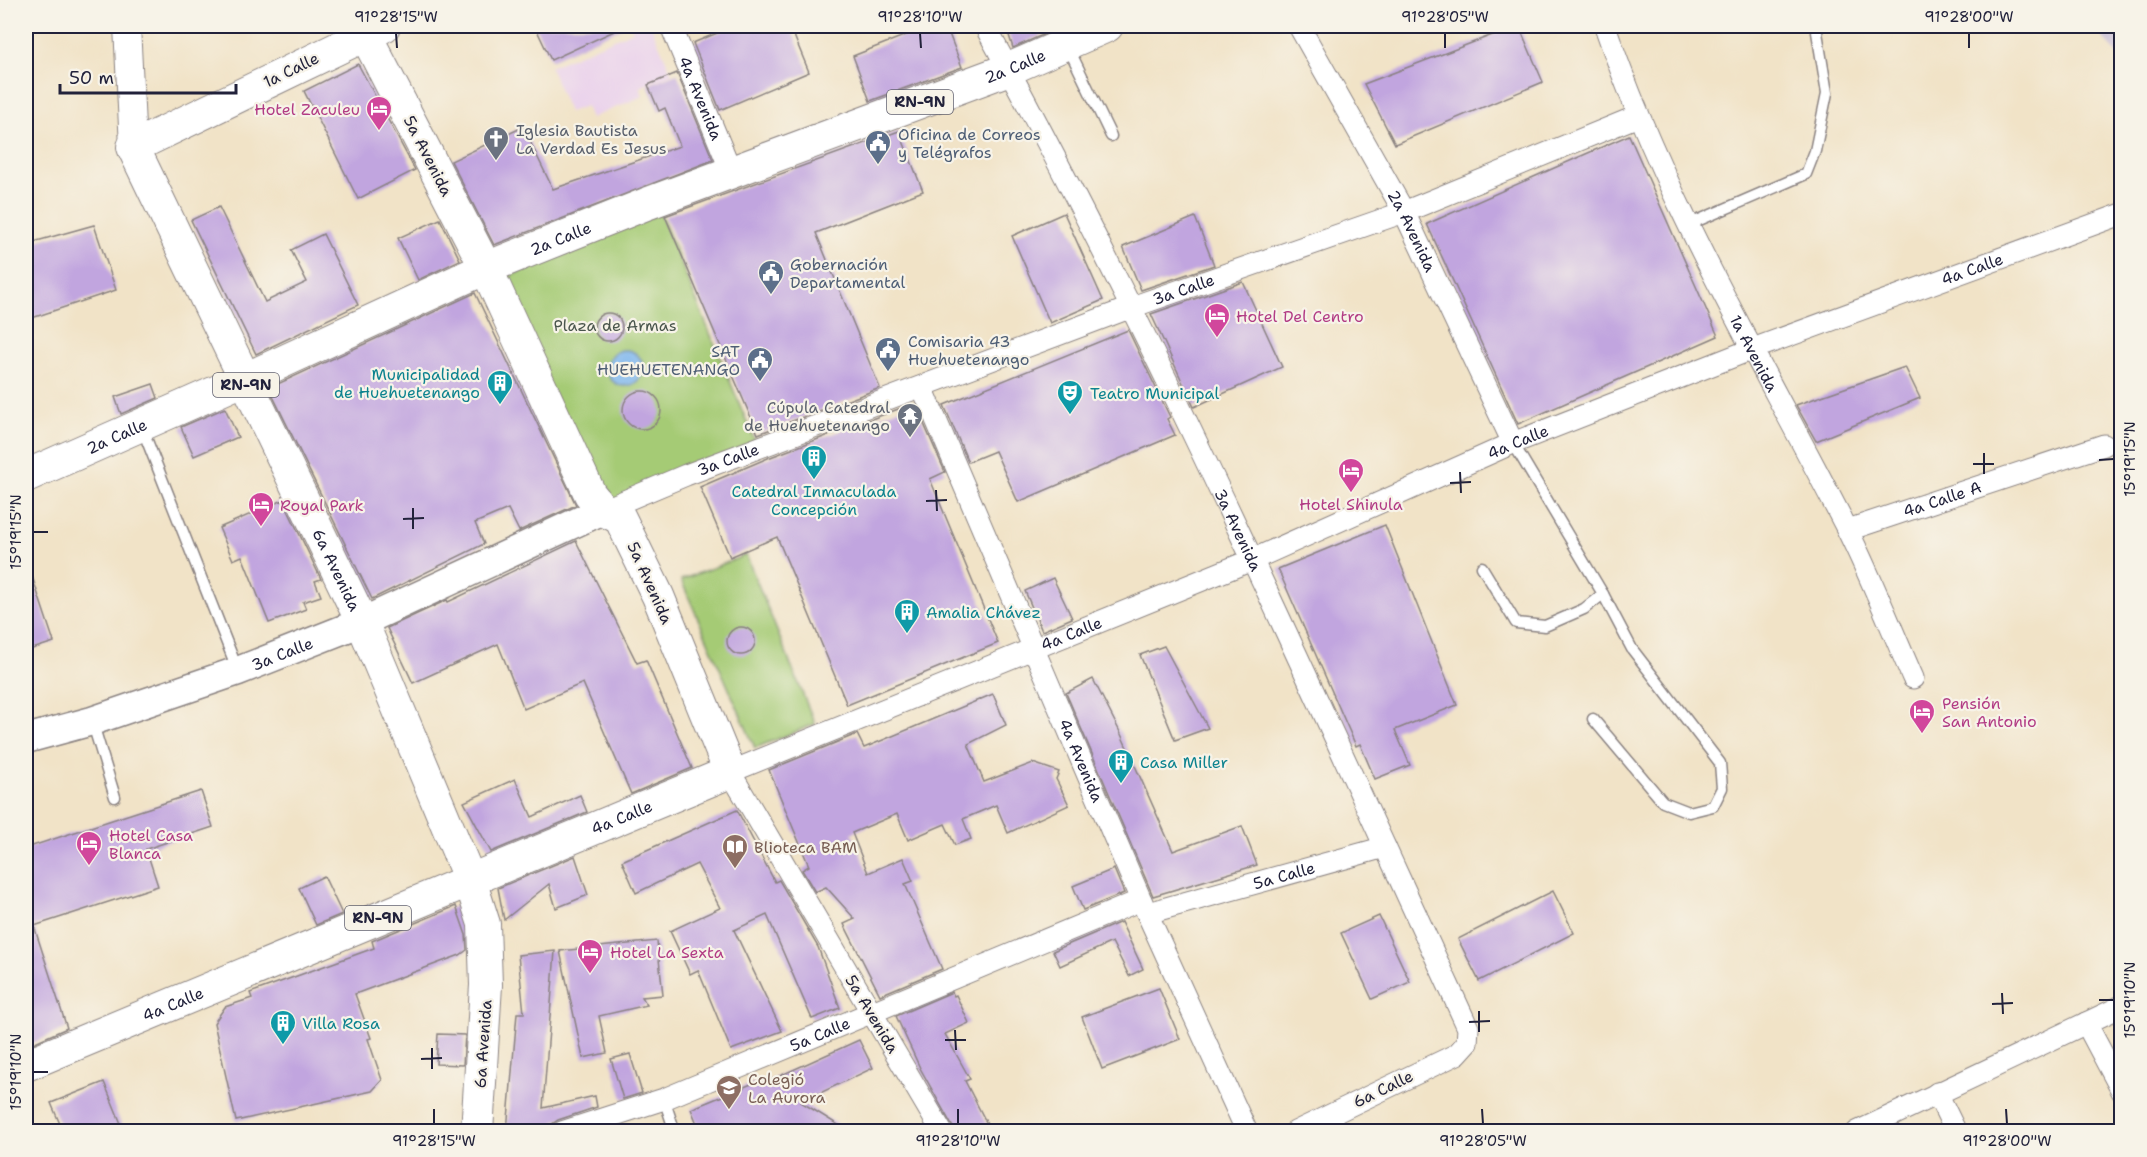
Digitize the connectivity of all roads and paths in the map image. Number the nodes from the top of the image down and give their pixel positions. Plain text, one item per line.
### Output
1 (127, 26) edge
2 (671, 26) edge
3 (985, 26) edge
4 (1107, 26) edge
5 (1299, 26) edge
6 (1605, 26) edge
7 (1816, 26) edge
8 (375, 30) edge
9 (1066, 44) junction
10 (1009, 69) junction
11 (1638, 116) junction
12 (1111, 136) dead end
13 (133, 147) junction
14 (731, 171) junction
15 (1404, 212) junction
16 (2121, 214) edge
17 (1690, 224) junction
18 (486, 268) junction
19 (1132, 308) junction
20 (1750, 350) junction
21 (243, 380) junction
22 (922, 387) junction
23 (141, 424) junction
24 (1513, 443) junction
25 (2104, 446) dead end
26 (26, 476) edge
27 (603, 510) junction
28 (1848, 530) junction
29 (1254, 559) junction
30 (1482, 567) dead end
31 (1603, 594) junction
32 (362, 622) junction
33 (1034, 650) junction
34 (238, 671) junction
35 (1913, 678) dead end
36 (1593, 719) dead end
37 (92, 721) junction
38 (26, 739) edge
39 (730, 772) junction
40 (115, 797) dead end
41 (1384, 847) junction
42 (470, 880) junction
43 (1144, 906) junction
44 (2121, 1006) edge
45 (871, 1014) junction
46 (2086, 1023) junction
47 (1467, 1042) joint
48 (26, 1065) edge
49 (2121, 1091) edge
50 (1937, 1093) junction
51 (664, 1099) junction
52 (477, 1131) edge
53 (562, 1131) edge
54 (675, 1131) edge
55 (942, 1131) edge
56 (1247, 1131) edge
57 (1295, 1131) edge
58 (1857, 1131) edge
59 (1956, 1131) edge

1 - 13 street, 6a Avenida
2 - 14 street, 4a Avenida
3 - 10 street, 3a Avenida
4 - 9 main road, 2a Calle / RN-9N
5 - 15 street, 2a Avenida
6 - 11 street, 1a Avenida
7 - 17 lane
8 - 13 main road, 1a Calle
8 - 18 main road, 5a Avenida
9 - 10 main road, 2a Calle / RN-9N
9 - 12 lane
10 - 14 main road, 2a Calle / RN-9N
10 - 19 street, 3a Avenida
11 - 15 street, 3a Calle
11 - 17 street, 1a Avenida
13 - 21 main road, 6a Avenida / RN-9N
14 - 18 main road, 2a Calle / RN-9N
15 - 19 street, 3a Calle
15 - 24 street, 2a Avenida
16 - 20 street, 4a Calle
17 - 20 street, 1a Avenida
18 - 21 main road, 2a Calle
18 - 27 main road, 5a Avenida
19 - 22 street, 3a Calle
19 - 29 street, 3a Avenida
20 - 24 street, 4a Calle
20 - 28 street, 1a Avenida
21 - 23 main road, 2a Calle
21 - 32 main road, 6a Avenida / RN-9N
22 - 27 street, 3a Calle
22 - 33 street, 4a Avenida
23 - 26 main road, 2a Calle
23 - 34 lane
24 - 29 street, 4a Calle
24 - 31 lane
25 - 28 street, 4a Calle A
27 - 32 main road, 3a Calle
27 - 39 main road, 5a Avenida
28 - 35 street, 1a Avenida
29 - 33 street, 4a Calle
29 - 41 street, 3a Avenida
30 - 31 lane
31 - 36 lane
32 - 34 main road, 3a Calle
32 - 42 main road, 6a Avenida / RN-9N
33 - 39 street, 4a Calle
33 - 43 street, 4a Avenida
34 - 37 main road, 3a Calle
37 - 38 main road, 3a Calle
37 - 40 lane
39 - 42 main road, 4a Calle / RN-9N
39 - 45 street, 5a Avenida
41 - 43 street, 5a Calle
41 - 47 street, 3a Avenida
42 - 48 main road, 4a Calle / RN-9N
42 - 52 main road, 6a Avenida / RN-9N
43 - 45 street, 5a Calle
43 - 56 street, 4a Avenida
44 - 46 street
45 - 51 street, 5a Calle
45 - 55 street, 5a Avenida
46 - 49 street
46 - 50 street
47 - 57 street, 6a Calle
50 - 58 street
50 - 59 street
51 - 53 street, 5a Calle
51 - 54 lane

